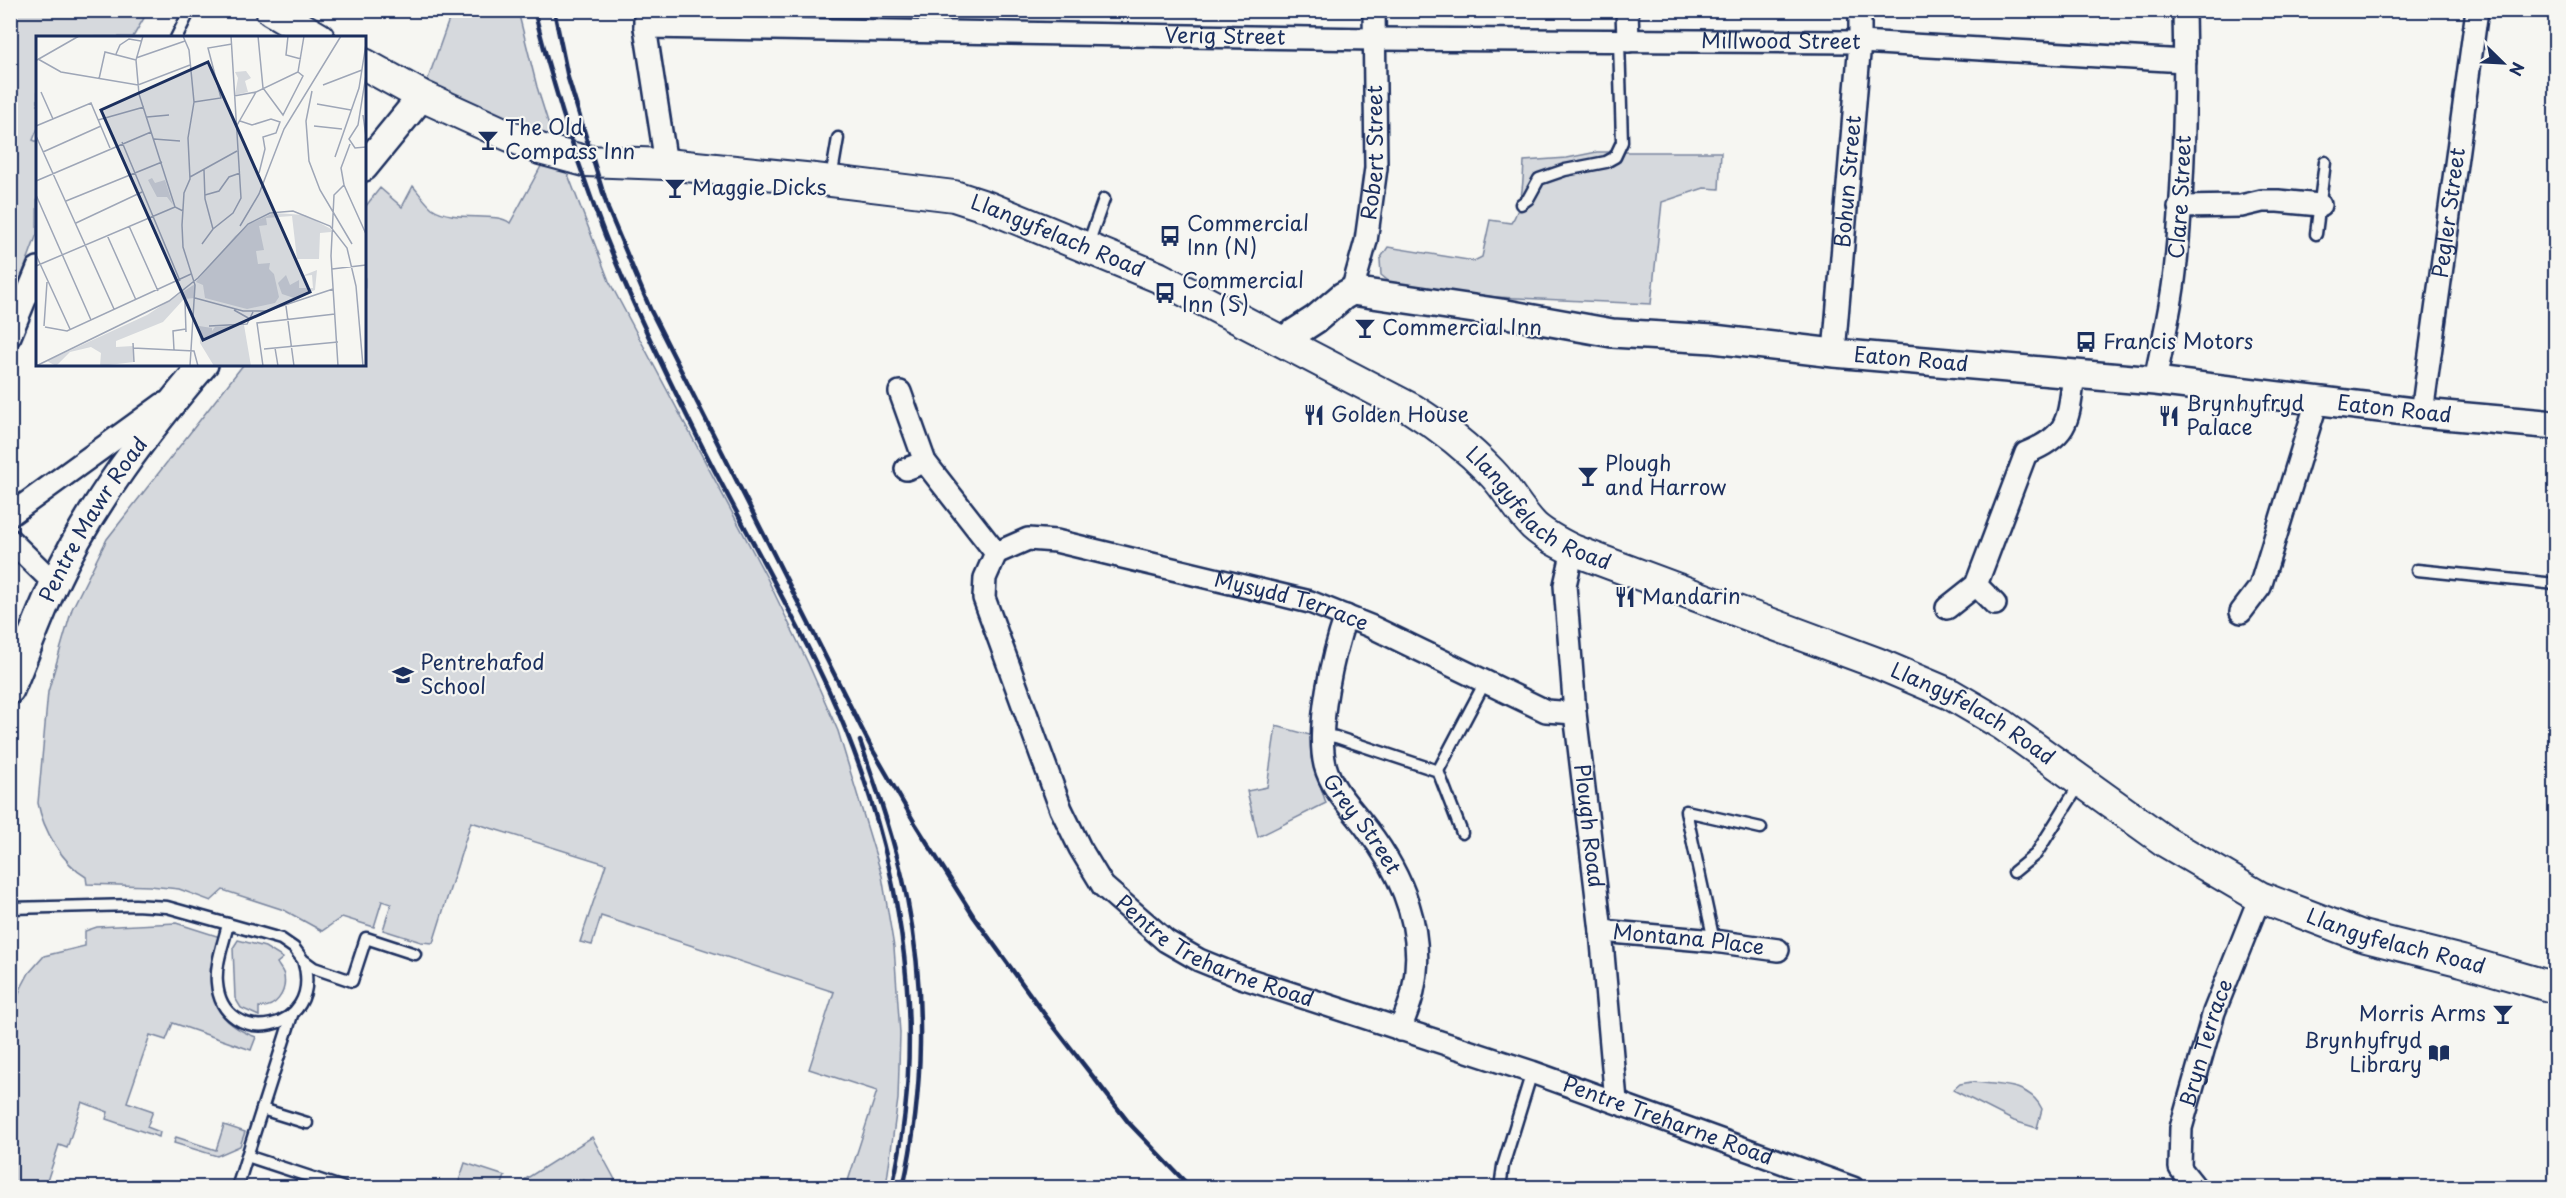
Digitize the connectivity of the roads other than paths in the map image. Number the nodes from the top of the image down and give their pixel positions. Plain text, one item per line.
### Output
1 (190, 10) edge
2 (272, 10) edge
3 (1374, 10) edge
4 (1628, 10) edge
5 (1860, 10) edge
6 (2184, 10) edge
7 (2477, 10) edge
8 (645, 19) edge
9 (177, 36) edge
10 (316, 36) edge
11 (1374, 39) junction
12 (1624, 41) junction
13 (1860, 42) junction
14 (2185, 61) junction
15 (366, 65) edge
16 (422, 96) junction
17 (838, 138) dead end
18 (2325, 162) dead end
19 (666, 164) junction
20 (366, 165) edge
21 (831, 181) junction
22 (1104, 199) dead end
23 (1521, 204) dead end
24 (2320, 205) junction
25 (2179, 207) junction
26 (2316, 234) dead end
27 (1087, 247) junction
28 (36, 273) edge
29 (1352, 291) junction
30 (10, 336) edge
31 (1282, 341) junction
32 (1834, 353) junction
33 (202, 366) edge
34 (2074, 375) junction
35 (2155, 381) junction
36 (181, 392) junction
37 (900, 392) dead end
38 (2317, 401) junction
39 (2422, 413) junction
40 (2556, 425) edge
41 (10, 515) edge
42 (10, 540) edge
43 (1573, 550) junction
44 (996, 553) junction
45 (2417, 570) dead end
46 (54, 583) junction
47 (2556, 584) edge
48 (1977, 585) junction
49 (1995, 604) dead end
50 (1947, 608) dead end
51 (2241, 612) dead end
52 (1346, 616) junction
53 (1485, 682) junction
54 (10, 690) edge
55 (1575, 713) junction
56 (1323, 735) junction
57 (1438, 771) junction
58 (2081, 782) junction
59 (1761, 828) dead end
60 (1462, 833) dead end
61 (2014, 872) dead end
62 (2260, 897) junction
63 (10, 908) edge
64 (228, 924) junction
65 (1601, 931) junction
66 (1714, 941) junction
67 (1778, 950) dead end
68 (415, 954) dead end
69 (303, 960) junction
70 (2556, 988) edge
71 (292, 1015) junction
72 (1400, 1030) junction
73 (1532, 1072) junction
74 (1616, 1101) junction
75 (262, 1109) junction
76 (307, 1123) dead end
77 (247, 1156) junction
78 (1851, 1187) edge
79 (237, 1188) edge
80 (344, 1188) edge
81 (1500, 1188) edge
82 (2196, 1188) edge

1 - 9 lane
2 - 10 main road
3 - 11 street, Robert Street
4 - 12 street
5 - 13 street, Bohun Street
6 - 14 street, Clare Street
7 - 39 street, Pegler Street
8 - 11 street, Verig Street
8 - 19 street
11 - 12 street, Millwood Street
11 - 29 street, Robert Street
12 - 13 street, Millwood Street
12 - 23 lane
13 - 14 street, Millwood Street
13 - 32 street, Bohun Street
14 - 25 street, Clare Street
15 - 16 main road, Llangyfelach Road
16 - 19 main road, Llangyfelach Road
16 - 20 street
17 - 21 lane
18 - 24 lane
19 - 21 main road, Llangyfelach Road
21 - 27 main road, Llangyfelach Road
22 - 27 lane
24 - 25 street
24 - 26 lane
25 - 35 street, Clare Street
27 - 31 main road, Llangyfelach Road
28 - 30 street
29 - 31 street
29 - 32 street, Eaton Road
31 - 43 main road, Llangyfelach Road
32 - 34 street, Eaton Road
33 - 36 street, Pentre Mawr Road
34 - 35 street, Eaton Road
34 - 48 street
35 - 38 street, Eaton Road
36 - 41 street
36 - 46 street, Pentre Mawr Road
37 - 44 street
38 - 39 street, Eaton Road
38 - 51 street
39 - 40 street, Eaton Road
42 - 46 street
43 - 55 street, Plough Road
43 - 58 main road, Llangyfelach Road
44 - 52 street, Mysydd Terrace
44 - 72 street, Pentre Treharne Road
45 - 47 lane
46 - 54 street, Pentre Mawr Road
48 - 49 street
48 - 50 street
52 - 53 street, Mysydd Terrace
52 - 56 street, Grey Street
53 - 55 street, Mysydd Terrace
53 - 57 lane
55 - 65 street, Plough Road
56 - 57 lane
56 - 72 street, Grey Street
57 - 60 lane
58 - 61 lane
58 - 62 main road, Llangyfelach Road
59 - 66 lane
62 - 70 main road, Llangyfelach Road
62 - 82 street, Bryn Terrace
63 - 64 lane
64 - 69 lane
64 - 71 lane
65 - 66 street, Montana Place
65 - 74 street, Plough Road
66 - 67 street, Montana Place
68 - 69 lane
69 - 71 lane
71 - 75 lane
72 - 73 street, Pentre Treharne Road
73 - 74 street, Pentre Treharne Road
73 - 81 lane
74 - 78 street, Pentre Treharne Road
75 - 76 lane
75 - 77 lane
77 - 79 lane
77 - 80 lane

